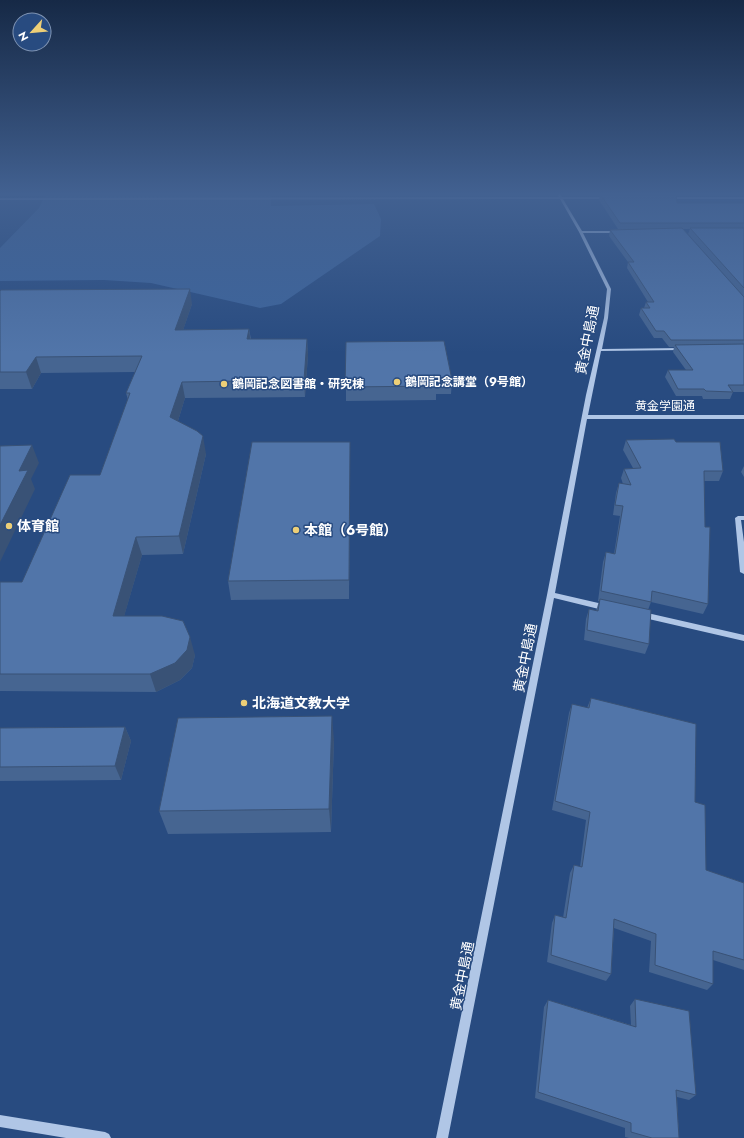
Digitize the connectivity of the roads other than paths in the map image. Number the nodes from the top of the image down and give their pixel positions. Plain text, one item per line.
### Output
1 (588, 246) edge
2 (691, 349) edge
3 (599, 350) junction
4 (586, 417) junction
5 (744, 417) edge
6 (744, 518) edge
7 (744, 572) edge
8 (551, 595) junction
9 (614, 609) edge
10 (637, 614) edge
11 (744, 638) edge
12 (0, 1121) edge
13 (106, 1138) edge
14 (442, 1138) edge

1 - 3 street, 黄金中島通
2 - 3 street
3 - 4 street, 黄金中島通
4 - 5 street, 黄金学園通
4 - 8 street, 黄金中島通
6 - 7 street
8 - 9 street
8 - 14 street, 黄金中島通
10 - 11 street
12 - 13 street

